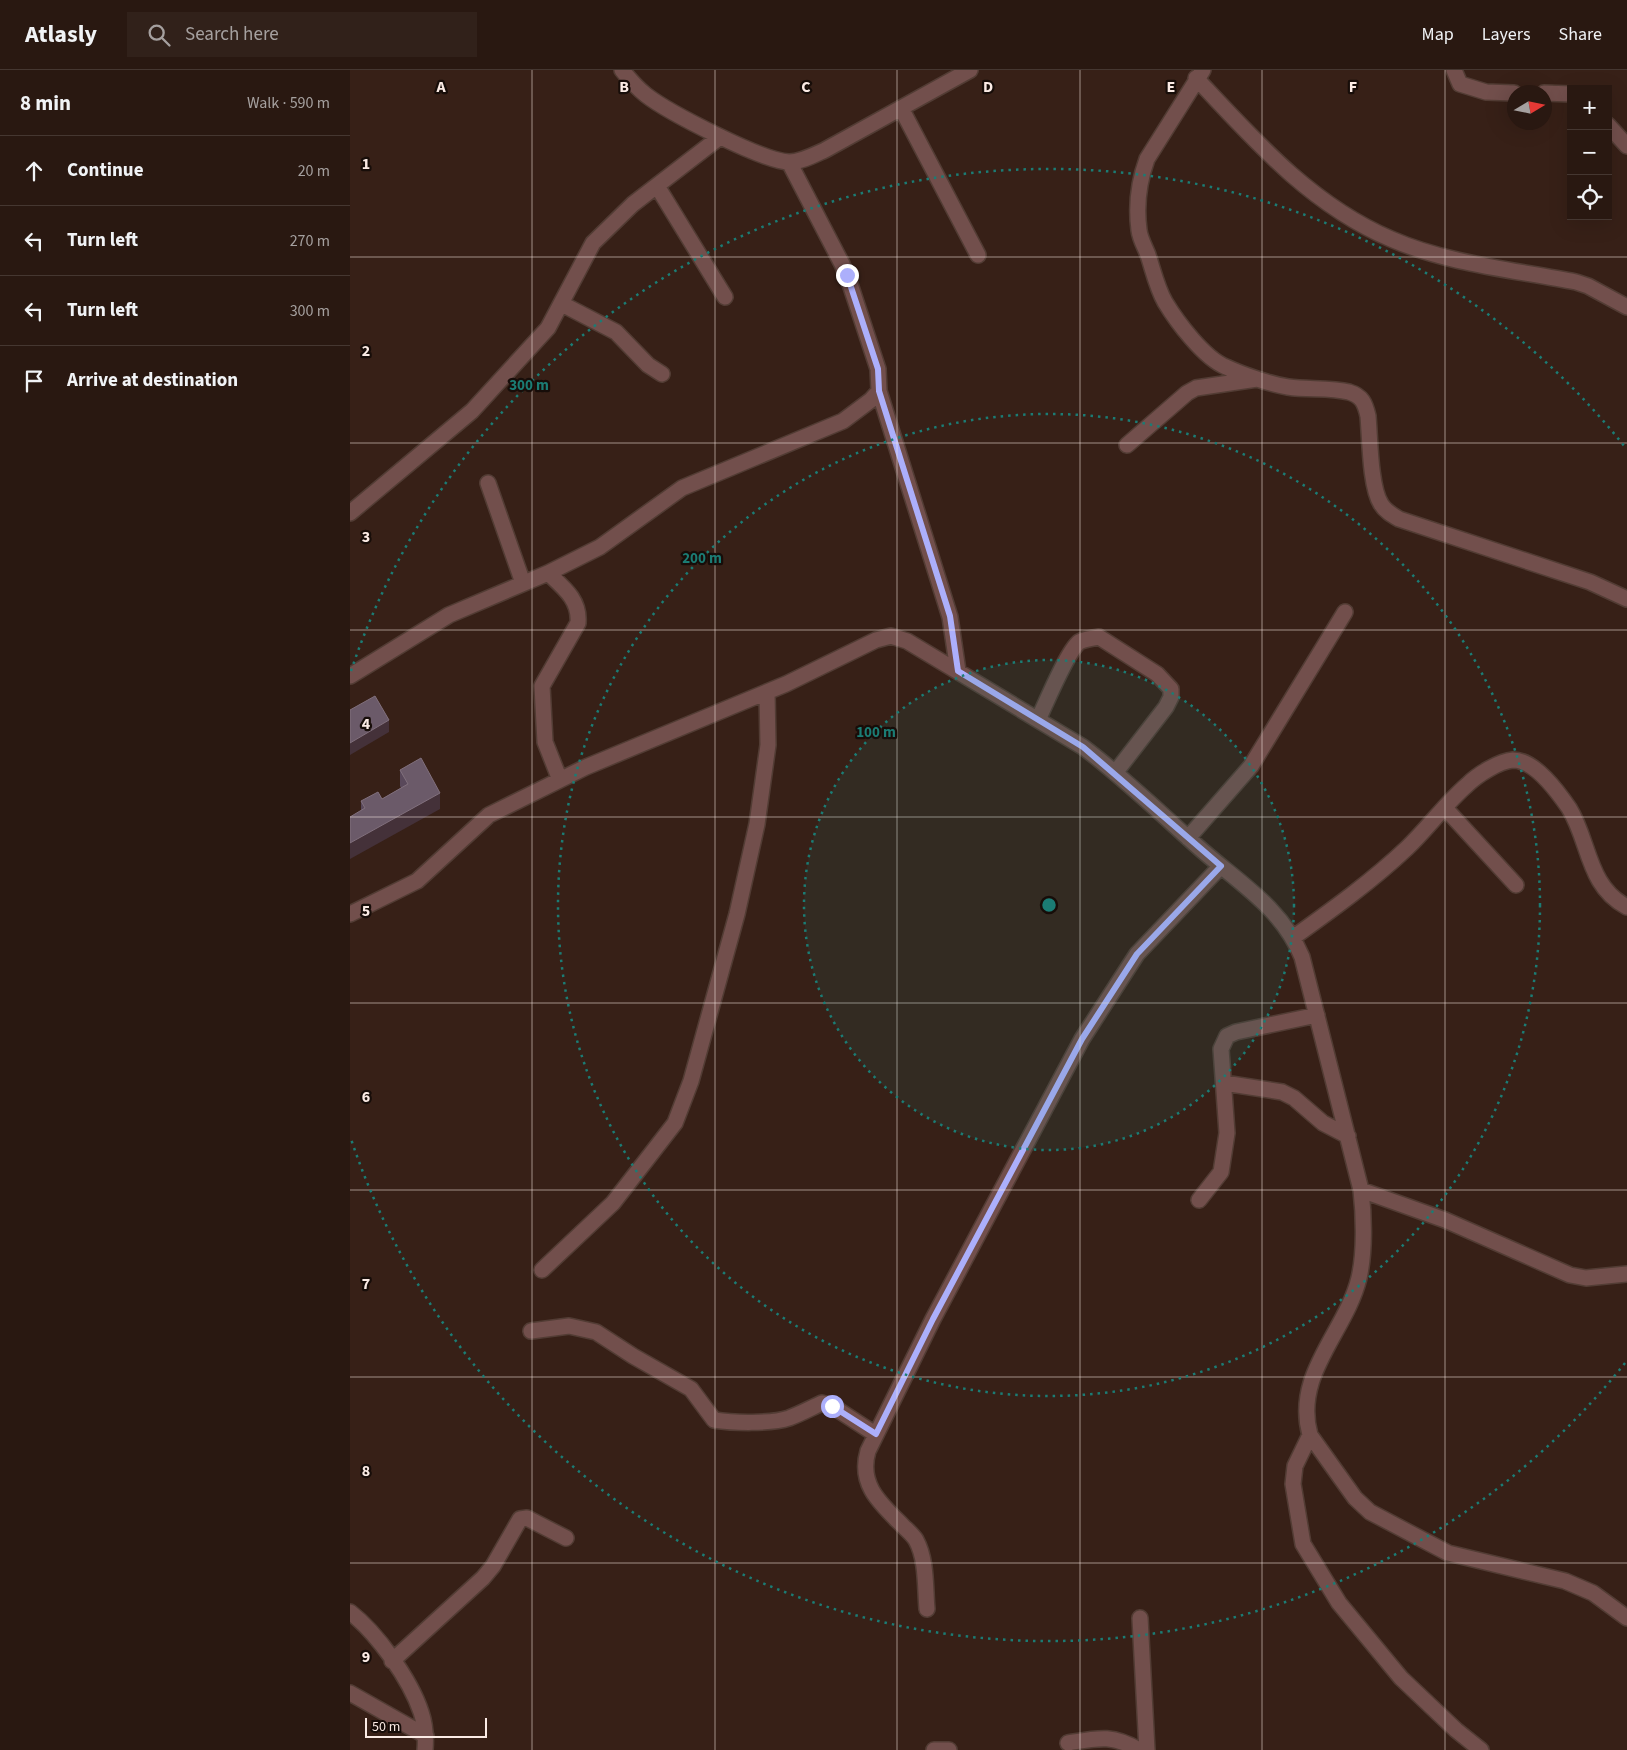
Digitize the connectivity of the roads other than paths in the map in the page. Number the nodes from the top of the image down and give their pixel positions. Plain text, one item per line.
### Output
1 (622, 70) edge
2 (970, 70) edge
3 (1454, 70) edge
4 (1199, 74) edge
5 (633, 77) edge
6 (1507, 92) edge
7 (1552, 93) edge
8 (1567, 94) edge
9 (902, 108) junction
10 (1612, 129) edge
11 (720, 137) junction
12 (1627, 146) edge
13 (788, 162) junction
14 (657, 186) junction
15 (978, 255) dead end
16 (725, 297) dead end
17 (562, 304) junction
18 (1627, 307) edge
19 (1214, 361) junction
20 (662, 374) dead end
21 (1263, 379) junction
22 (1206, 386) junction
23 (879, 391) junction
24 (1127, 445) dead end
25 (488, 483) dead end
26 (350, 513) edge
27 (548, 573) junction
28 (523, 583) junction
29 (1627, 599) edge
30 (1345, 612) dead end
31 (958, 671) junction
32 (350, 676) edge
33 (767, 692) junction
34 (1038, 720) junction
35 (1115, 773) junction
36 (560, 780) junction
37 (1445, 808) junction
38 (1188, 838) junction
39 (1221, 866) junction
40 (1516, 885) dead end
41 (1627, 907) edge
42 (350, 914) edge
43 (1294, 938) junction
44 (1317, 1014) junction
45 (1224, 1082) junction
46 (1348, 1136) junction
47 (1361, 1190) junction
48 (1199, 1200) dead end
49 (542, 1270) dead end
50 (1627, 1274) edge
51 (531, 1331) dead end
52 (876, 1434) junction
53 (1310, 1435) junction
54 (566, 1538) dead end
55 (927, 1609) dead end
56 (350, 1612) edge
57 (1140, 1618) dead end
58 (1627, 1618) edge
59 (392, 1661) junction
60 (350, 1693) edge
61 (425, 1743) edge
62 (1068, 1743) dead end
63 (934, 1750) edge
64 (950, 1750) edge
65 (1139, 1750) edge
66 (1147, 1750) edge
67 (1481, 1750) edge

1 - 5 street
2 - 9 street
3 - 6 street
4 - 18 street
4 - 19 street
5 - 11 street
7 - 8 street
9 - 13 street
9 - 15 street
10 - 12 street
11 - 13 street
11 - 14 street
13 - 23 street
14 - 16 street
14 - 17 street
17 - 20 street
17 - 26 street
19 - 21 street
19 - 22 street
21 - 22 street
21 - 29 street
22 - 24 street
23 - 27 street
23 - 31 street
25 - 28 street
27 - 28 street
27 - 36 street
28 - 32 street
30 - 38 street
31 - 33 street
31 - 34 street
33 - 36 street
33 - 49 street
34 - 35 street
34 - 35 street
35 - 38 street
36 - 42 street
37 - 40 street
37 - 41 street
37 - 43 street
38 - 39 street
39 - 43 street
39 - 52 street
43 - 44 street
44 - 45 street
44 - 46 street
45 - 46 street
45 - 48 street
46 - 47 street
47 - 50 street
47 - 53 street
51 - 52 street
52 - 55 street
53 - 58 street
53 - 67 street
54 - 59 street
56 - 59 street
57 - 66 street
59 - 61 street
60 - 61 street
62 - 65 street
63 - 64 street

